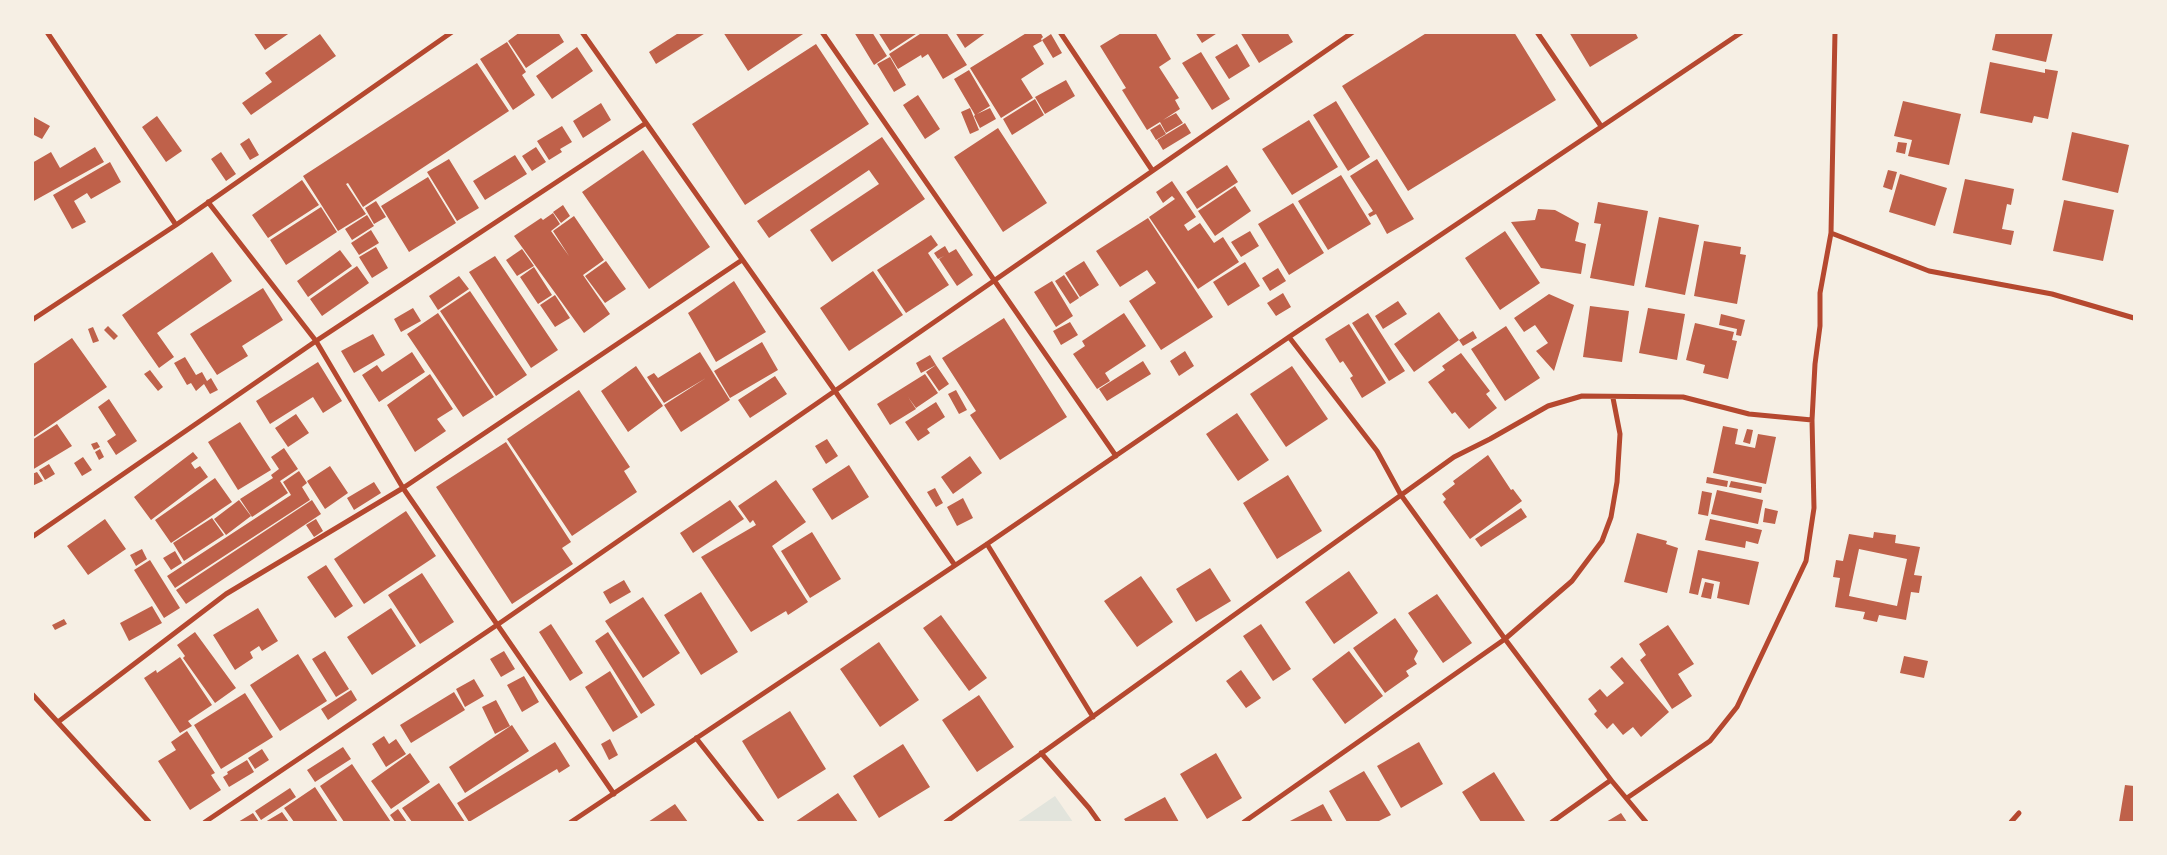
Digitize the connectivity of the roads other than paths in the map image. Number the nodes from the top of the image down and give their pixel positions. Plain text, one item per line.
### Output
1 (47, 32) edge
2 (452, 32) edge
3 (582, 32) edge
4 (822, 32) edge
5 (1354, 32) edge
6 (1536, 32) edge
7 (1742, 32) edge
8 (1836, 32) edge
9 (1062, 33) edge
10 (646, 124) junction
11 (1601, 126) junction
12 (1152, 170) junction
13 (208, 202) junction
14 (176, 225) junction
15 (1831, 233) junction
16 (742, 260) junction
17 (994, 281) junction
18 (2134, 318) edge
19 (32, 320) edge
20 (1289, 337) junction
21 (316, 341) junction
22 (835, 391) junction
23 (1613, 398) junction
24 (1812, 420) junction
25 (1116, 456) junction
26 (403, 488) junction
27 (1402, 495) junction
28 (32, 537) edge
29 (987, 544) junction
30 (954, 564) junction
31 (497, 625) junction
32 (1505, 639) junction
33 (32, 694) edge
34 (1094, 717) junction
35 (58, 722) junction
36 (696, 738) junction
37 (1041, 753) junction
38 (1611, 780) junction
39 (614, 794) junction
40 (1627, 798) junction
41 (2019, 813) dead end
42 (149, 822) edge
43 (205, 822) edge
44 (571, 822) edge
45 (762, 822) edge
46 (946, 822) edge
47 (1099, 822) edge
48 (1244, 822) edge
49 (1552, 822) edge
50 (1646, 822) edge
51 (2011, 822) edge

1 - 14 street
2 - 13 street
3 - 10 street
4 - 17 street
5 - 12 street
6 - 11 street
7 - 11 street
8 - 15 street
9 - 12 street
10 - 16 street
10 - 21 street
11 - 20 street
12 - 17 street
13 - 14 street
13 - 21 street
14 - 19 street
15 - 18 street
15 - 24 street
16 - 22 street
16 - 26 street
17 - 22 street
17 - 25 street
20 - 25 street
20 - 27 street
21 - 26 street
21 - 28 street
22 - 30 street
22 - 31 street
23 - 24 street
23 - 27 street
23 - 32 street
24 - 40 street
25 - 29 street
26 - 31 street
26 - 35 street
27 - 32 street
27 - 34 street
29 - 30 street
29 - 34 street
30 - 36 street
31 - 39 street
31 - 43 street
32 - 38 street
32 - 48 street
33 - 35 street
34 - 37 street
35 - 42 street
36 - 39 street
36 - 45 street
37 - 46 street
37 - 47 street
38 - 40 street
38 - 49 street
39 - 44 street
40 - 50 street
41 - 51 street

